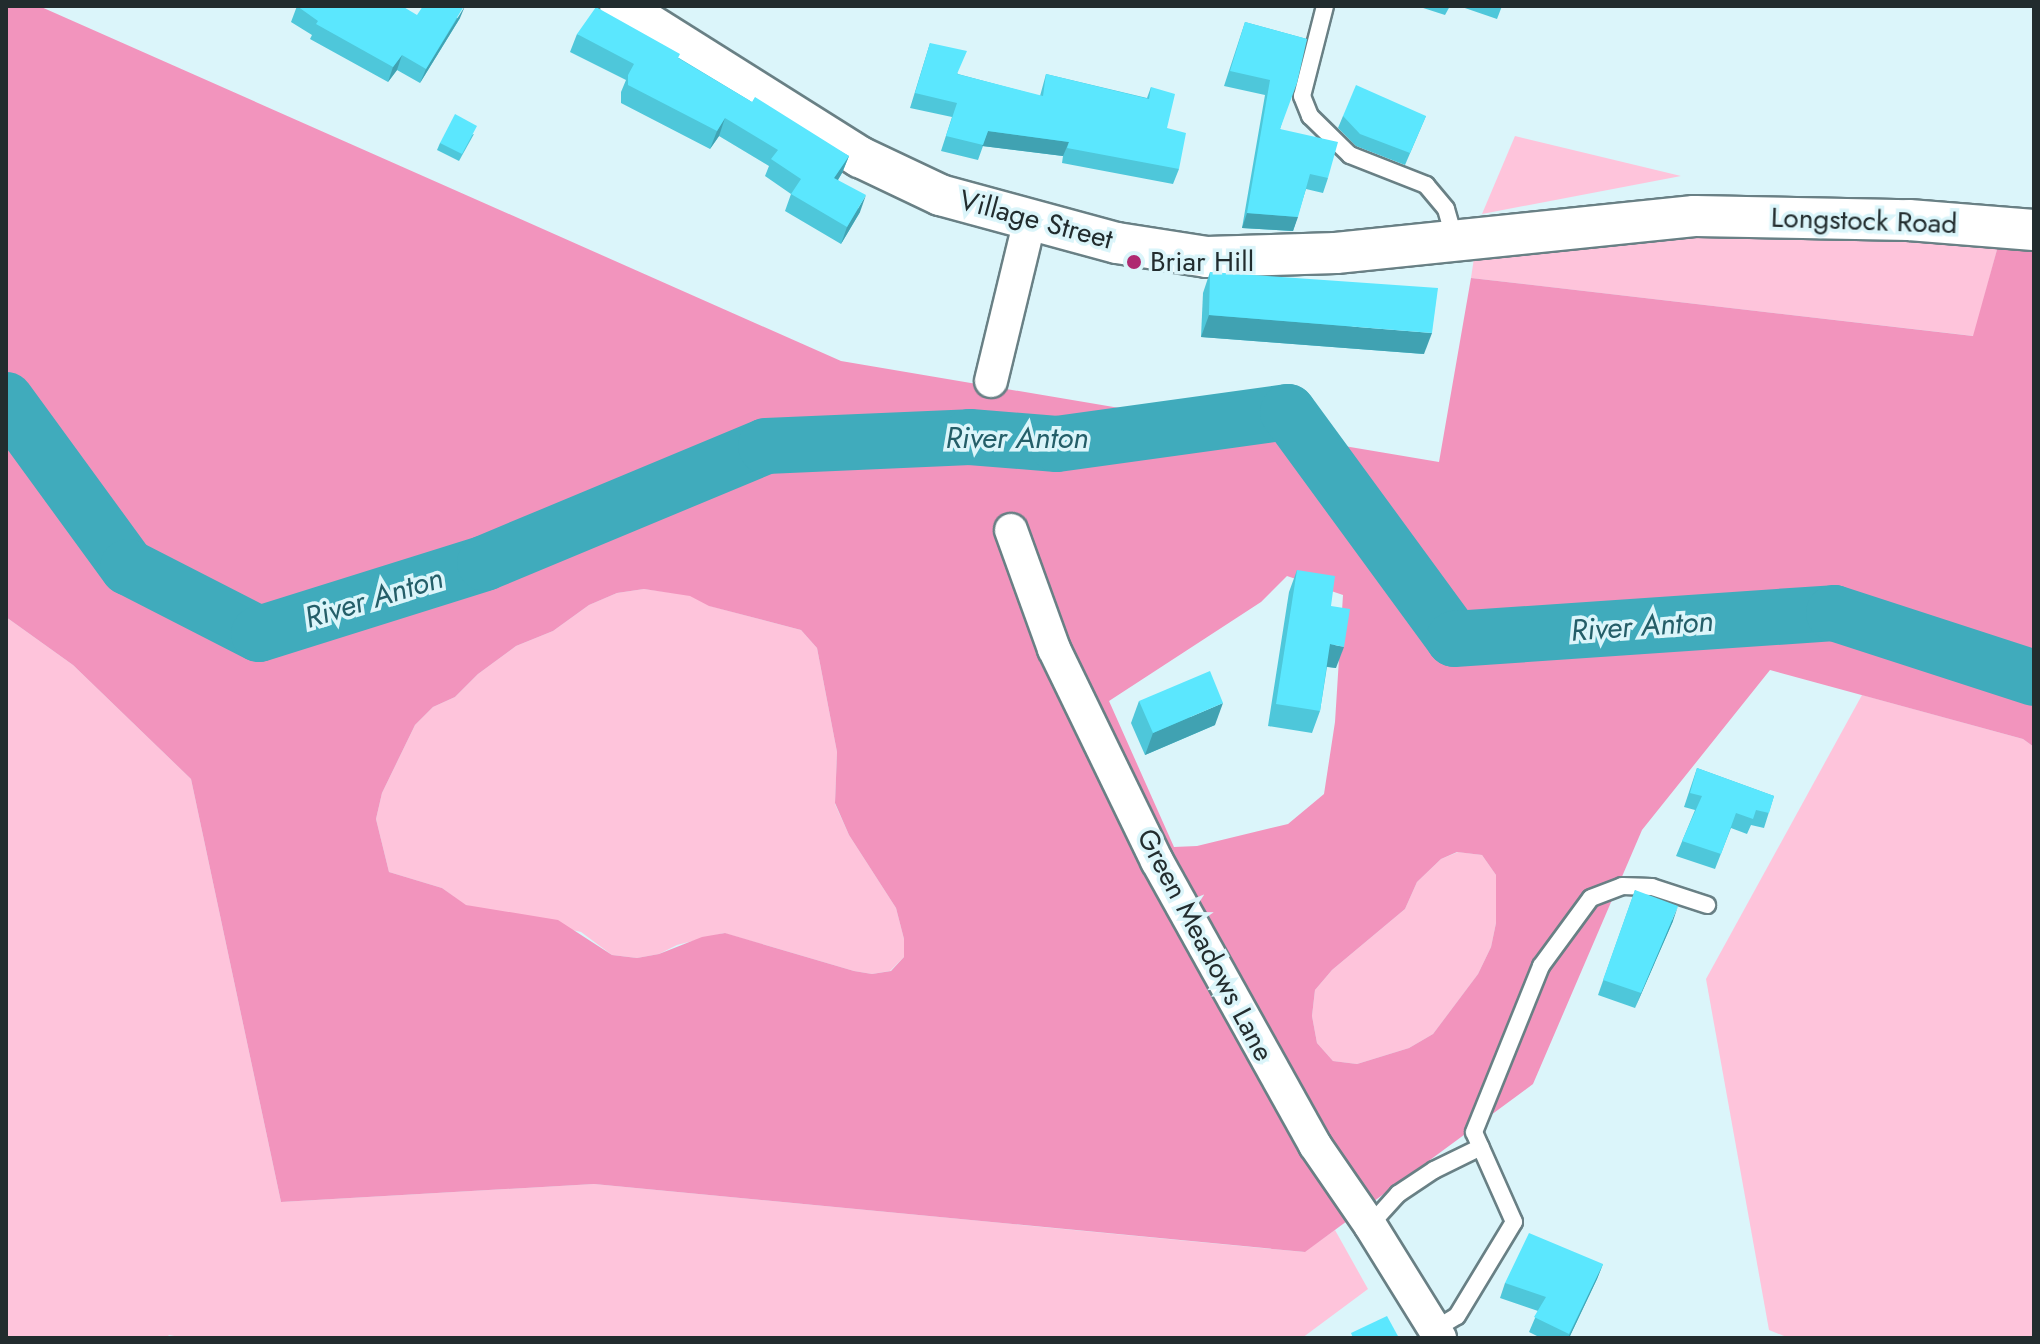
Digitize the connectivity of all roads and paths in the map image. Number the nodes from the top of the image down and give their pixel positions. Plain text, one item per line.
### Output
1 (620, 6) edge
2 (1325, 6) edge
3 (1694, 216) joint
4 (1030, 220) junction
5 (2034, 230) edge
6 (1456, 241) junction
7 (991, 381) dead end
8 (1011, 530) dead end
9 (1707, 905) dead end
10 (1481, 1147) junction
11 (1370, 1225) junction
12 (1438, 1333) edge

1 - 4 street, Village Street
2 - 6 lane
3 - 5 street, Longstock Road
3 - 6 street, Village Street
4 - 6 street, Village Street
4 - 7 street
8 - 11 street, Green Meadows Lane
9 - 10 lane
10 - 11 lane
10 - 12 lane
11 - 12 street, Green Meadows Lane

